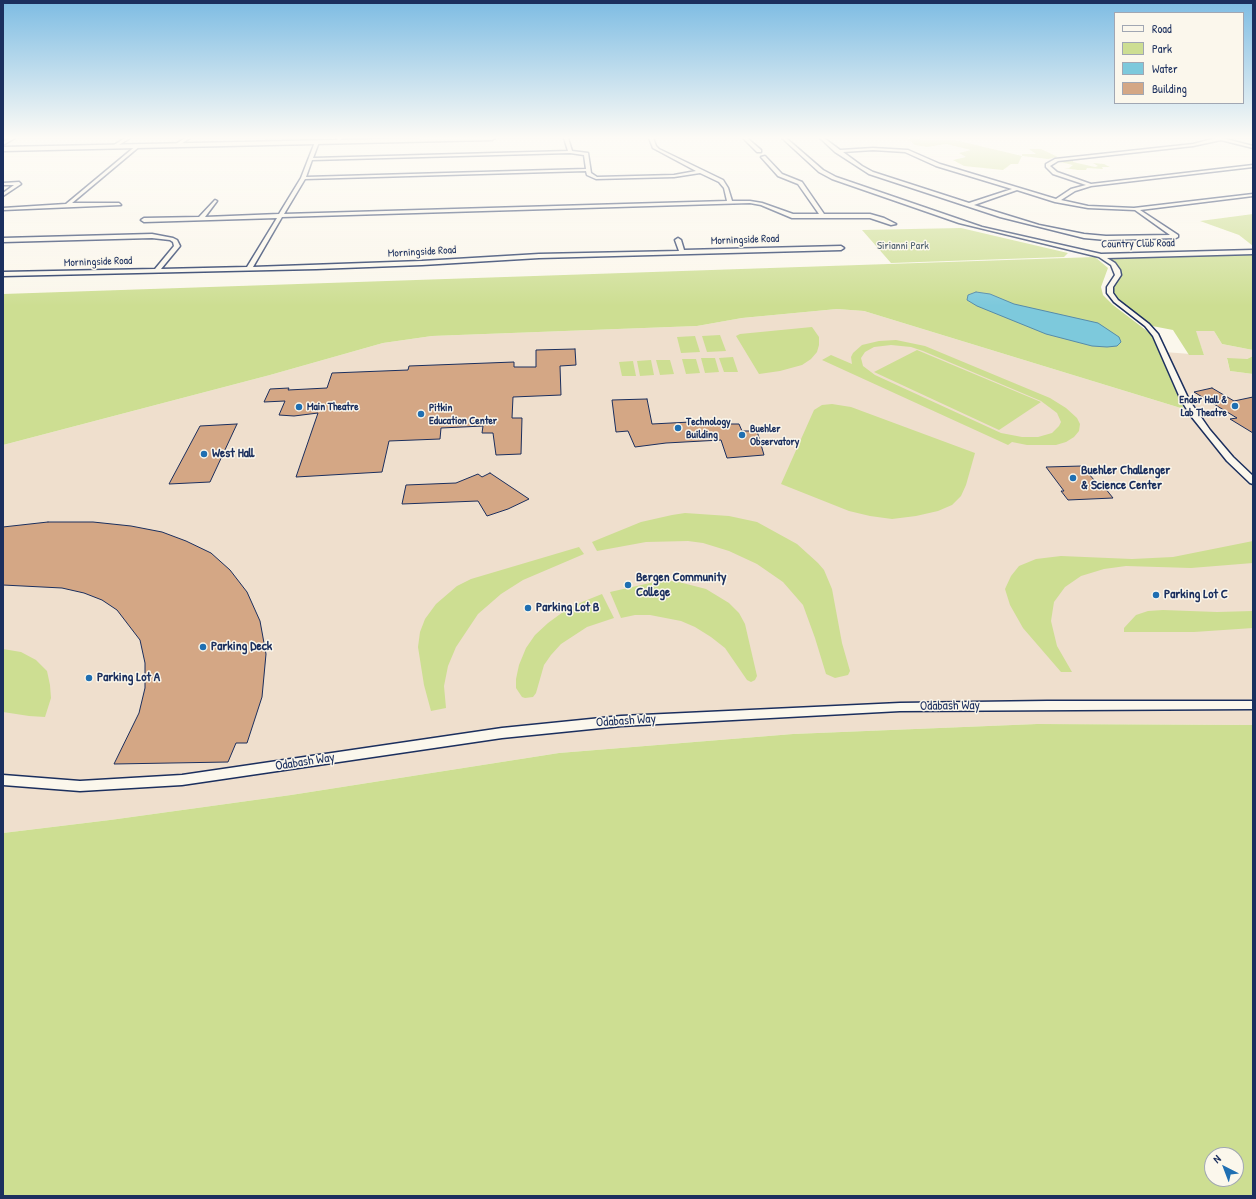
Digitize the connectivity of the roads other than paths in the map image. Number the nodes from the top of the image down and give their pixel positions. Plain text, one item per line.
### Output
1 (80, 194) edge
2 (294, 194) edge
3 (727, 194) edge
4 (808, 194) edge
5 (880, 194) edge
6 (935, 194) edge
7 (1001, 194) edge
8 (1033, 194) edge
9 (1067, 194) edge
10 (1253, 195) edge
11 (215, 201) dead end
12 (1057, 201) junction
13 (730, 202) junction
14 (119, 204) dead end
15 (67, 205) junction
16 (969, 205) junction
17 (3, 209) edge
18 (1136, 209) junction
19 (281, 215) junction
20 (822, 215) junction
21 (201, 218) junction
22 (144, 220) dead end
23 (893, 224) dead end
24 (3, 240) edge
25 (678, 240) dead end
26 (841, 248) dead end
27 (682, 252) junction
28 (1253, 252) edge
29 (1101, 256) junction
30 (249, 269) junction
31 (157, 270) junction
32 (3, 274) edge
33 (1253, 481) edge
34 (1253, 705) edge
35 (3, 780) edge
36 (3, 785) edge
37 (80, 786) junction

1 - 15 street
2 - 19 street
3 - 13 street
4 - 20 street
5 - 29 street, Country Club Road
6 - 16 street
7 - 16 street
8 - 12 street
9 - 12 street
10 - 18 street
11 - 21 street
12 - 18 street
13 - 19 street
13 - 20 street
14 - 15 street
15 - 17 street
16 - 18 street
19 - 21 street
19 - 30 street
20 - 23 street
21 - 22 street
24 - 31 street
25 - 27 street
26 - 27 street, Morningside Road
27 - 30 street, Morningside Road
28 - 29 street, Country Club Road
29 - 33 street
30 - 31 street, Morningside Road
31 - 32 street, Morningside Road
34 - 37 street, Odabash Way
35 - 37 street, Odabash Way
36 - 37 street

